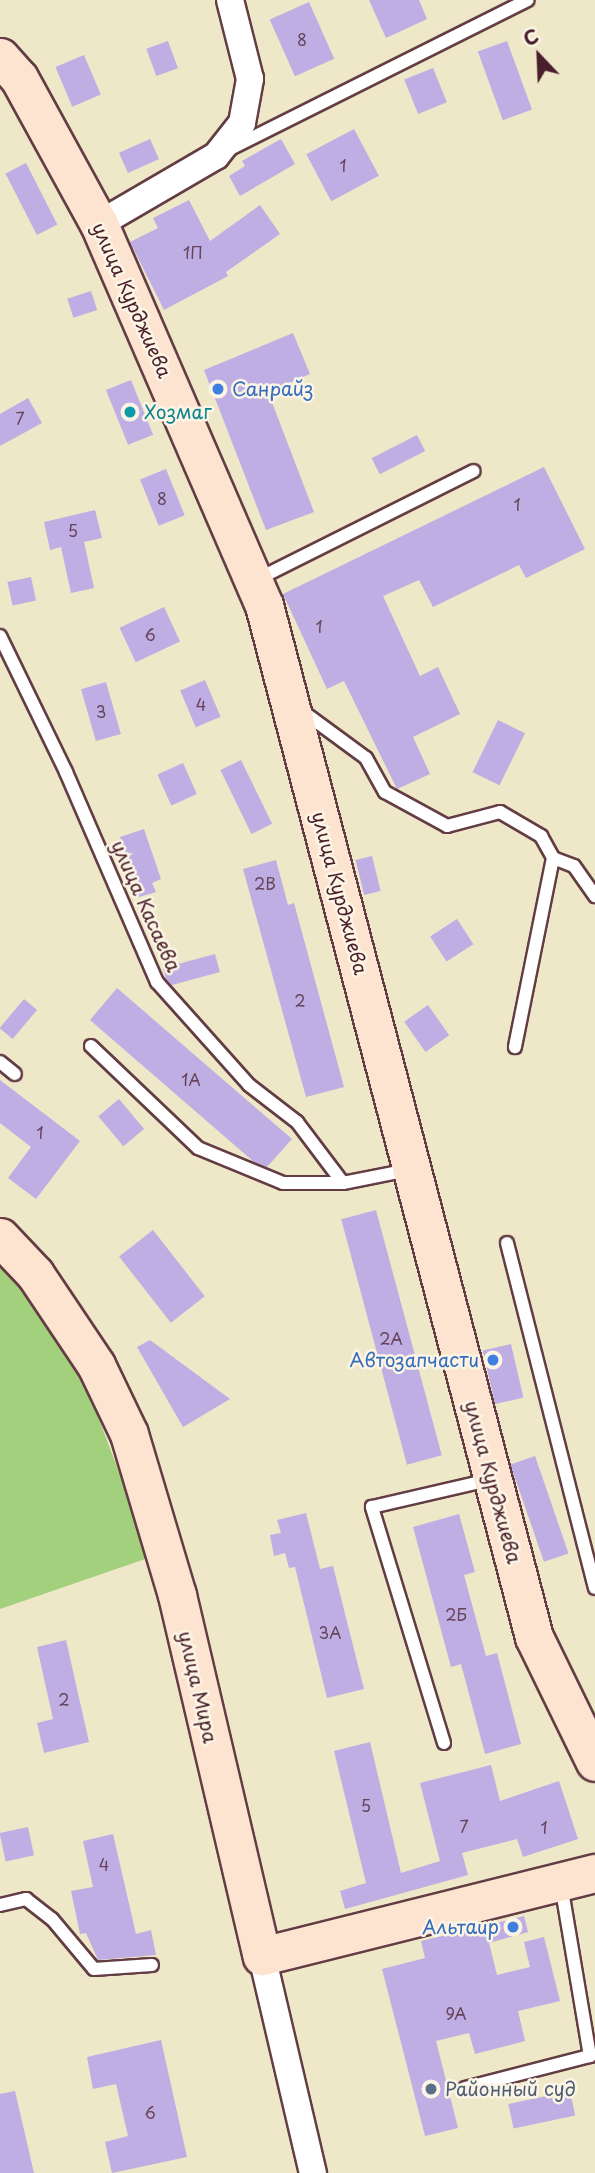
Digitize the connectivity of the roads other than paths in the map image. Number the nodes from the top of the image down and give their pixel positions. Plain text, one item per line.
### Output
1 (230, 0) edge
2 (528, 0) edge
3 (0, 57) edge
4 (216, 156) junction
5 (99, 224) junction
6 (474, 471) dead end
7 (254, 581) junction
8 (0, 636) edge
9 (290, 702) junction
10 (553, 858) junction
11 (595, 896) edge
12 (91, 1046) dead end
13 (515, 1047) dead end
14 (0, 1062) edge
15 (15, 1074) dead end
16 (412, 1170) junction
17 (343, 1182) junction
18 (0, 1237) edge
19 (507, 1243) dead end
20 (492, 1479) junction
21 (595, 1588) edge
22 (444, 1743) dead end
23 (595, 1762) edge
24 (578, 1877) edge
25 (0, 1905) edge
26 (262, 1956) junction
27 (152, 1965) dead end
28 (465, 2088) dead end
29 (313, 2173) edge

1 - 4 street
2 - 4 lane
3 - 5 street, улица Курджиева
4 - 5 street
5 - 7 street, улица Курджиева
6 - 7 lane
7 - 9 street, улица Курджиева
8 - 17 lane, улица Касаева
9 - 10 lane
9 - 16 street, улица Курджиева
10 - 11 lane
10 - 13 lane
12 - 17 lane
14 - 15 lane
16 - 17 lane
16 - 20 street, улица Курджиева
18 - 26 street, улица Мира
19 - 21 lane
20 - 22 lane
20 - 23 street, улица Курджиева
24 - 26 street
24 - 28 lane
25 - 27 lane
26 - 29 street, улица Мира

